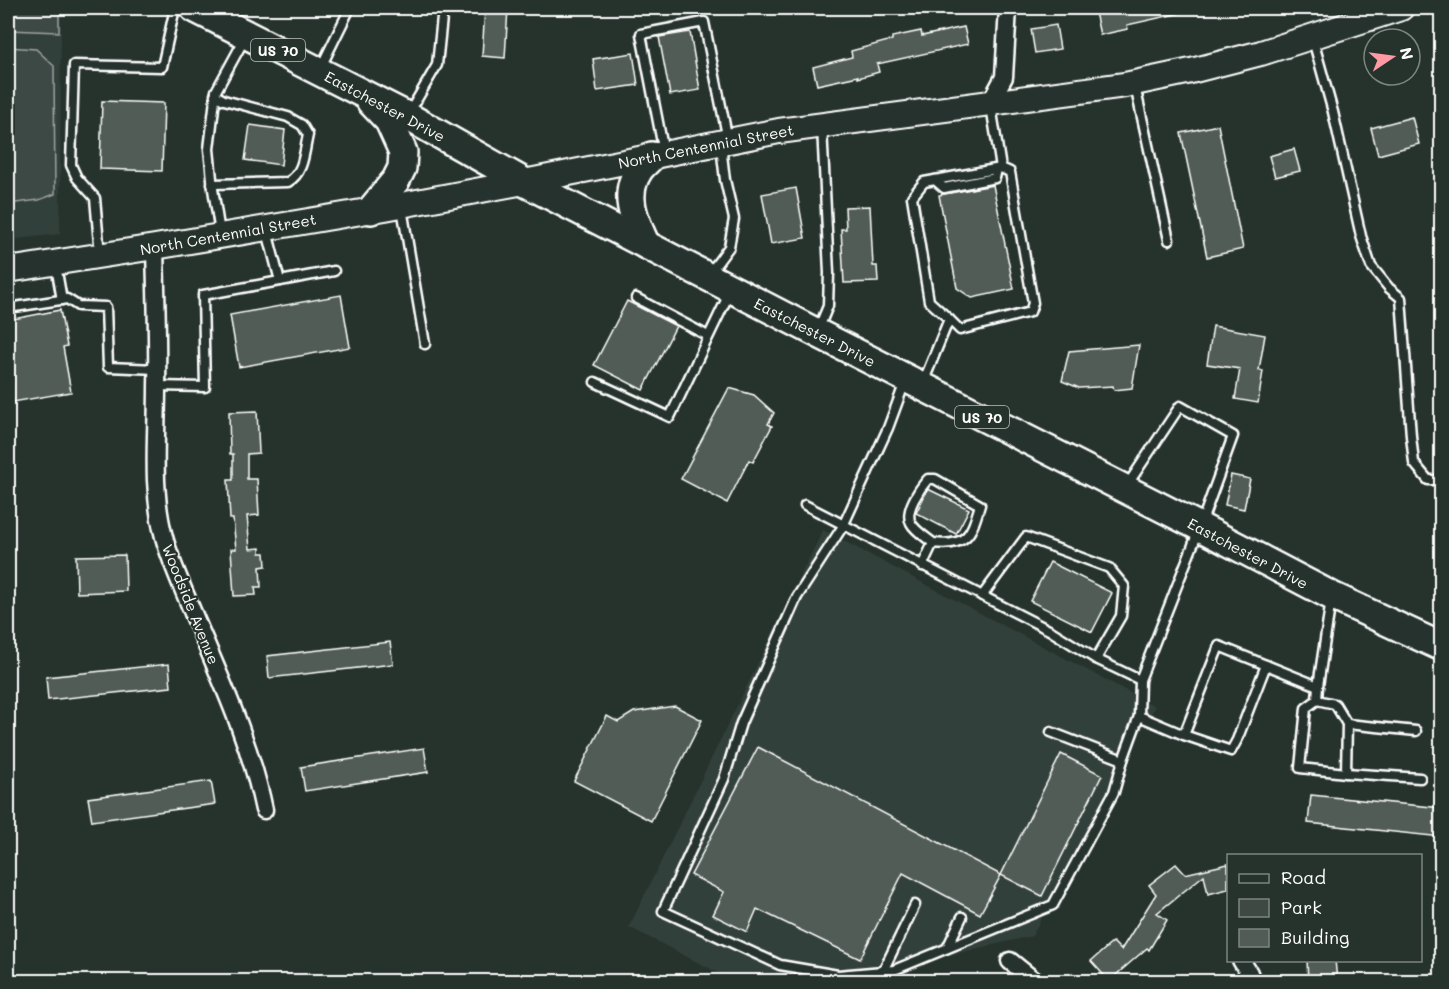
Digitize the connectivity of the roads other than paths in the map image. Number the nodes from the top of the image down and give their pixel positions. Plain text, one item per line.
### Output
1 (175, 8) edge
2 (350, 8) edge
3 (443, 8) edge
4 (1008, 8) edge
5 (1401, 8) edge
6 (210, 11) edge
7 (247, 35) junction
8 (1312, 36) junction
9 (319, 71) junction
10 (1135, 82) junction
11 (361, 93) junction
12 (215, 95) junction
13 (990, 103) junction
14 (407, 116) junction
15 (822, 125) junction
16 (724, 141) junction
17 (658, 155) junction
18 (999, 168) junction
19 (524, 182) junction
20 (213, 184) junction
21 (401, 205) junction
22 (371, 210) junction
23 (266, 228) junction
24 (220, 236) junction
25 (1169, 240) dead end
26 (646, 245) junction
27 (155, 247) junction
28 (100, 255) junction
29 (56, 262) junction
30 (8, 270) edge
31 (334, 271) dead end
32 (707, 277) junction
33 (279, 281) junction
34 (732, 289) junction
35 (636, 298) dead end
36 (62, 300) junction
37 (8, 305) edge
38 (949, 319) junction
39 (817, 333) junction
40 (708, 336) junction
41 (425, 344) dead end
42 (157, 369) junction
43 (595, 382) dead end
44 (914, 382) junction
45 (158, 386) junction
46 (1442, 480) edge
47 (1125, 489) junction
48 (805, 505) dead end
49 (843, 526) junction
50 (1200, 527) junction
51 (933, 543) junction
52 (922, 566) junction
53 (982, 596) junction
54 (1332, 596) junction
55 (1442, 647) edge
56 (1096, 658) junction
57 (1266, 665) junction
58 (1140, 680) junction
59 (1318, 686) junction
60 (1317, 700) junction
61 (1138, 716) junction
62 (1347, 724) junction
63 (1416, 731) dead end
64 (1052, 732) dead end
65 (1184, 735) junction
66 (1123, 760) junction
67 (1346, 773) junction
68 (1420, 778) dead end
69 (264, 810) dead end
70 (915, 905) dead end
71 (962, 917) dead end
72 (947, 948) junction
73 (1010, 961) dead end
74 (1242, 962) edge
75 (883, 971) junction
76 (1036, 981) edge
77 (1252, 981) edge

1 - 28 lane
2 - 9 lane
3 - 14 lane
4 - 13 street
5 - 8 street, North Centennial Street
6 - 7 main road, Eastchester Drive / US 70
7 - 9 main road, Eastchester Drive / US 70
7 - 12 lane
8 - 10 street, North Centennial Street
8 - 46 lane
9 - 11 main road, Eastchester Drive / US 70
10 - 13 street, North Centennial Street
10 - 25 lane
11 - 14 main road, Eastchester Drive / US 70
11 - 22 main road
12 - 20 lane
12 - 20 lane
13 - 15 street, North Centennial Street
13 - 18 lane
14 - 19 main road, Eastchester Drive / US 70
15 - 16 street, North Centennial Street
15 - 39 lane
16 - 17 street, North Centennial Street
16 - 17 lane
16 - 32 lane
17 - 19 street, North Centennial Street
17 - 26 main road
18 - 38 lane
18 - 38 lane
19 - 21 street, North Centennial Street
19 - 26 main road, Eastchester Drive / US 70
20 - 24 lane
21 - 22 street, North Centennial Street
21 - 41 lane
22 - 23 street, North Centennial Street
23 - 24 street, North Centennial Street
23 - 33 lane
24 - 27 street, North Centennial Street
26 - 32 main road, Eastchester Drive / US 70
27 - 28 street, North Centennial Street
27 - 42 street, Woodside Avenue
28 - 29 street, North Centennial Street
29 - 30 street, North Centennial Street
29 - 36 lane
31 - 33 lane
32 - 34 main road, Eastchester Drive / US 70
33 - 45 lane
34 - 39 main road, Eastchester Drive / US 70
34 - 40 lane
35 - 40 lane
36 - 37 lane
36 - 42 lane
38 - 44 lane
39 - 44 main road, Eastchester Drive / US 70
40 - 43 lane
42 - 45 street, Woodside Avenue
44 - 47 main road, Eastchester Drive / US 70
44 - 49 lane
45 - 69 street, Woodside Avenue
47 - 50 main road, Eastchester Drive / US 70
47 - 50 lane
48 - 49 lane
49 - 52 lane
49 - 75 lane
50 - 54 main road, Eastchester Drive / US 70
50 - 58 lane
51 - 51 lane
51 - 52 lane
52 - 53 lane
53 - 56 lane
53 - 56 lane
54 - 55 main road, Eastchester Drive / US 70
54 - 59 lane
56 - 58 lane
57 - 59 lane
57 - 65 lane
57 - 65 lane
58 - 61 lane
59 - 60 lane
60 - 62 lane
60 - 67 lane
61 - 65 lane
61 - 66 lane
62 - 63 lane
62 - 67 lane
64 - 66 lane
66 - 72 lane
67 - 68 lane
70 - 75 lane
71 - 72 lane
72 - 75 lane
73 - 76 street
74 - 77 street

